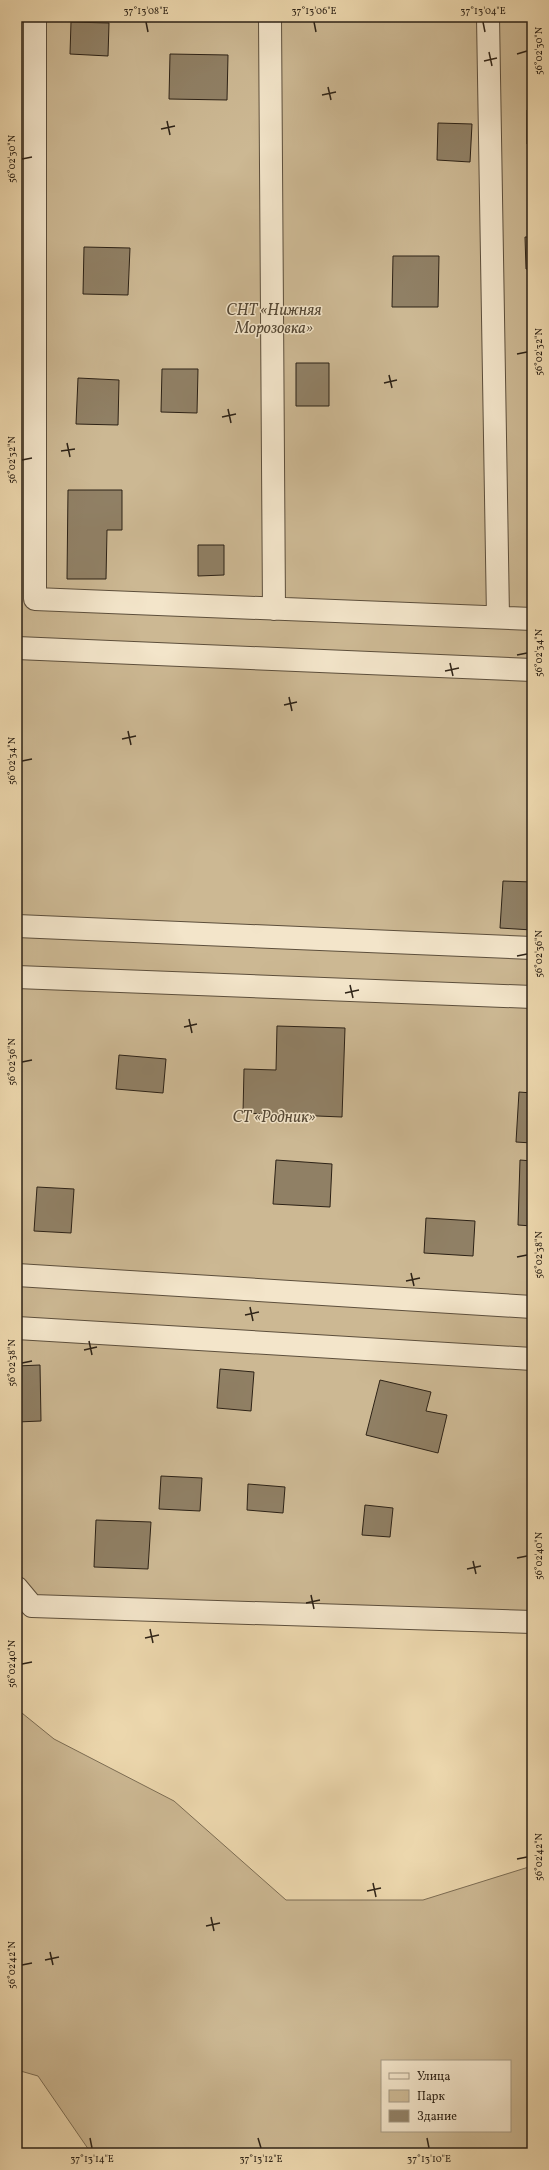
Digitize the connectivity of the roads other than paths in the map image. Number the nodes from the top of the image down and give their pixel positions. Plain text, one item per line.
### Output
1 (35, 17) edge
2 (270, 17) edge
3 (488, 17) edge
4 (274, 609) junction
5 (498, 618) junction
6 (532, 619) edge
7 (17, 648) edge
8 (532, 670) edge
9 (17, 926) edge
10 (532, 948) edge
11 (17, 977) edge
12 (532, 997) edge
13 (17, 1275) edge
14 (532, 1307) edge
15 (17, 1328) edge
16 (532, 1359) edge
17 (17, 1588) edge
18 (532, 1622) edge

1 - 4 lane
2 - 4 lane
3 - 5 lane
4 - 5 lane
5 - 6 lane
7 - 8 lane
9 - 10 lane
11 - 12 lane
13 - 14 lane
15 - 16 lane
17 - 18 lane

